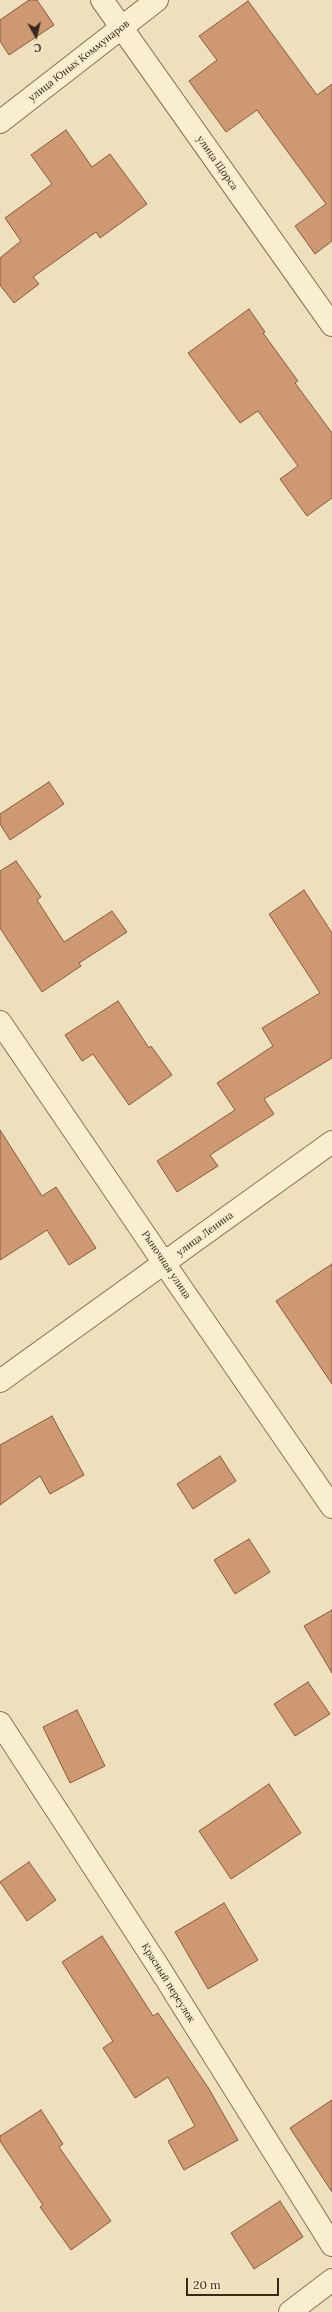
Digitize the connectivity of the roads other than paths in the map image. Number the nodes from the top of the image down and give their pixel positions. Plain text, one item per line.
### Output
1 (102, 0) edge
2 (158, 0) edge
3 (121, 27) junction
4 (0, 122) edge
5 (332, 325) edge
6 (0, 1022) edge
7 (332, 1142) edge
8 (164, 1263) junction
9 (0, 1382) edge
10 (332, 1507) edge
11 (0, 1723) edge
12 (332, 2245) edge
13 (332, 2280) edge
14 (290, 2312) edge

1 - 3 street, улица Щорса
2 - 3 street, улица Юных Коммунаров
3 - 4 street, улица Юных Коммунаров
3 - 5 street, улица Щорса
6 - 8 street, Рыночная улица
7 - 8 street, улица Ленина
8 - 9 street, улица Ленина
8 - 10 street, Рыночная улица
11 - 12 street, Красный переулок
13 - 14 street

